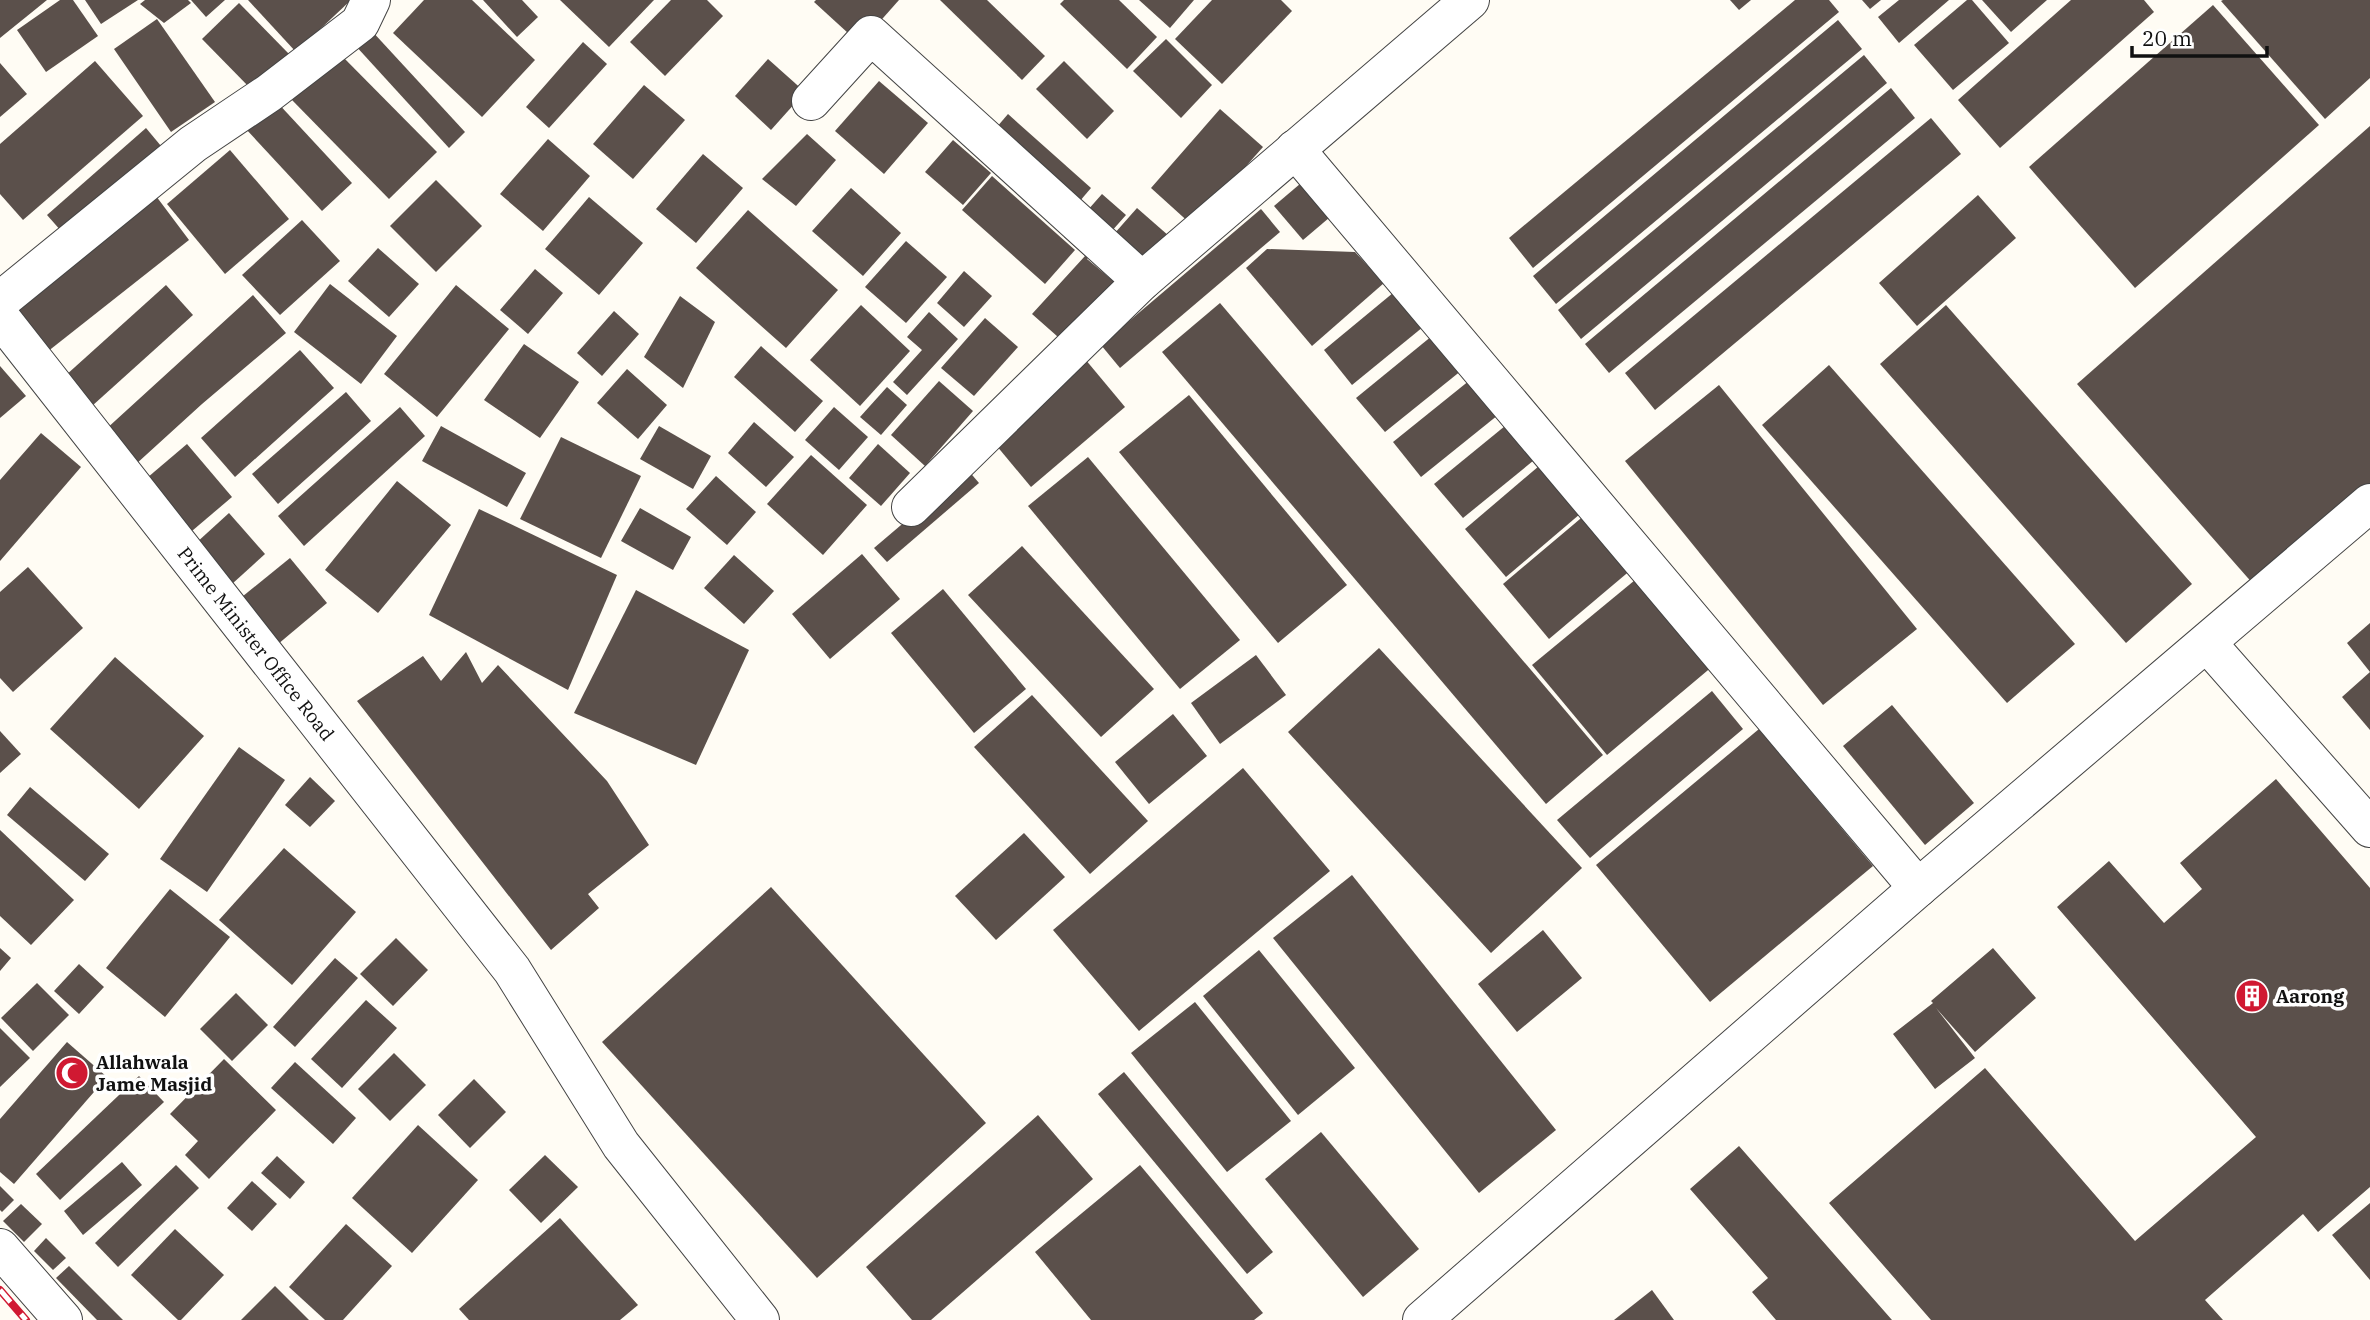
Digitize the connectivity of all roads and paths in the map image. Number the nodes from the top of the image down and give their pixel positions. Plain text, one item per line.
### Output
1 (371, 0) edge
2 (1470, 0) edge
3 (811, 101) dead end
4 (1295, 149) junction
5 (1142, 281) junction
6 (0, 301) edge
7 (0, 317) edge
8 (2370, 503) edge
9 (911, 507) dead end
10 (2207, 643) junction
11 (2370, 828) edge
12 (1918, 888) junction
13 (0, 1248) edge
14 (62, 1320) edge
15 (760, 1320) edge
16 (1422, 1320) edge

1 - 6 street
2 - 4 street
3 - 5 street
4 - 5 street
4 - 12 street
5 - 9 street
7 - 15 street, Prime Minister Office Road
8 - 10 street
10 - 11 street
10 - 12 street
12 - 16 street
13 - 14 street

